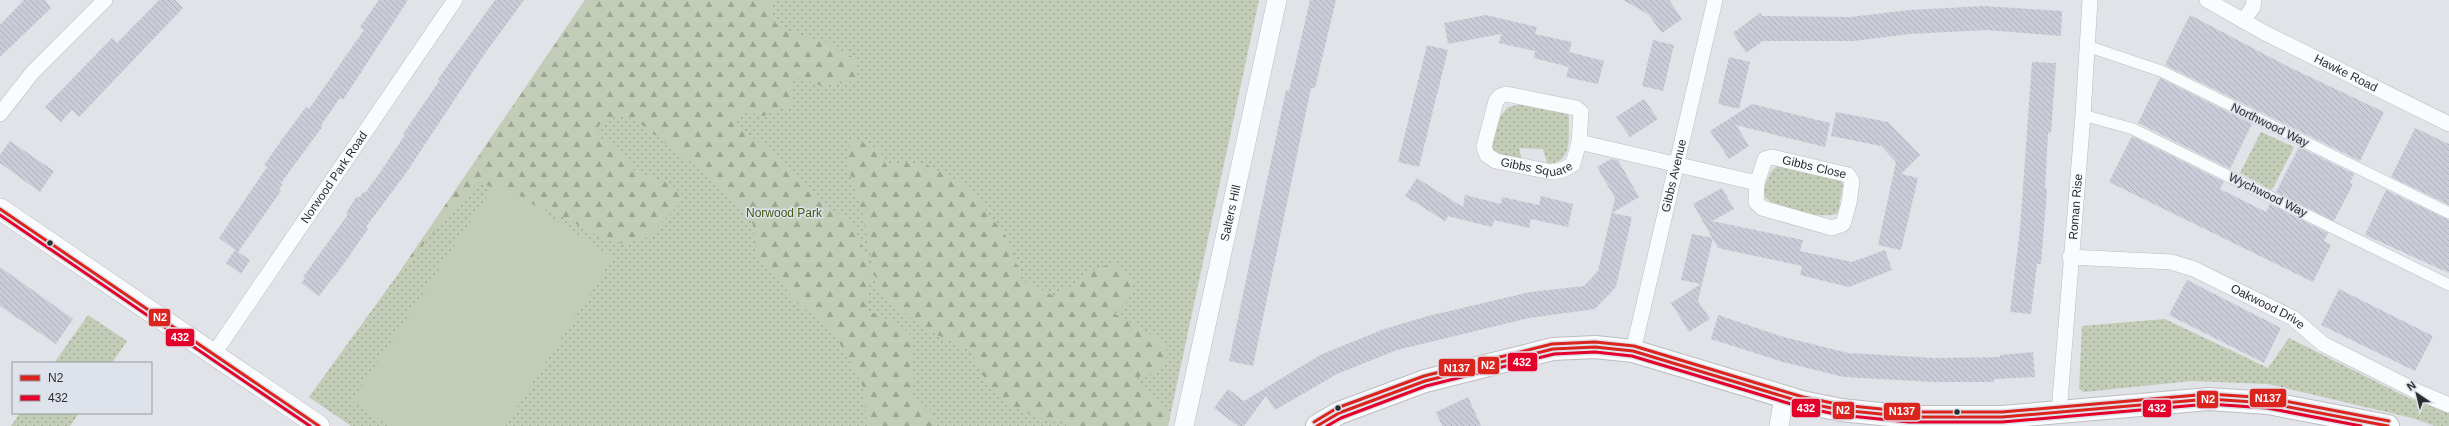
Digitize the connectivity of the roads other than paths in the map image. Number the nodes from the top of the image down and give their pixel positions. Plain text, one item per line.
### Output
1 (105, 0) edge
2 (455, 0) edge
3 (1277, 0) edge
4 (1715, 0) edge
5 (2090, 0) edge
6 (2207, 0) edge
7 (2254, 0) edge
8 (2243, 21) junction
9 (2088, 46) junction
10 (0, 114) edge
11 (2083, 115) junction
12 (2449, 124) edge
13 (1579, 142) junction
14 (1676, 166) junction
15 (1757, 183) junction
16 (0, 209) edge
17 (2449, 213) edge
18 (2070, 257) junction
19 (2449, 284) edge
20 (1633, 351) junction
21 (213, 355) junction
22 (1784, 397) junction
23 (2449, 405) edge
24 (2052, 417) edge
25 (319, 426) edge
26 (1184, 426) edge
27 (1317, 426) edge
28 (1779, 426) edge
29 (2388, 426) edge

1 - 10 street
2 - 21 street, Norwood Park Road
3 - 26 street, Salters Hill
4 - 14 street, Gibbs Avenue
5 - 9 street, Roman Rise
6 - 8 street, Hawke Road
7 - 8 street
8 - 12 street, Hawke Road
9 - 11 street, Roman Rise
9 - 17 street, Northwood Way
11 - 18 street, Roman Rise
11 - 19 street, Wychwood Way
13 - 13 street, Gibbs Square
13 - 14 street, Gibbs Square
14 - 15 street
14 - 20 street, Gibbs Avenue
15 - 15 street, Gibbs Close
16 - 21 main road
18 - 23 street, Oakwood Drive
18 - 24 street, Roman Rise
20 - 22 main road
20 - 27 main road
21 - 25 main road
22 - 24 main road
22 - 28 street
24 - 29 main road

